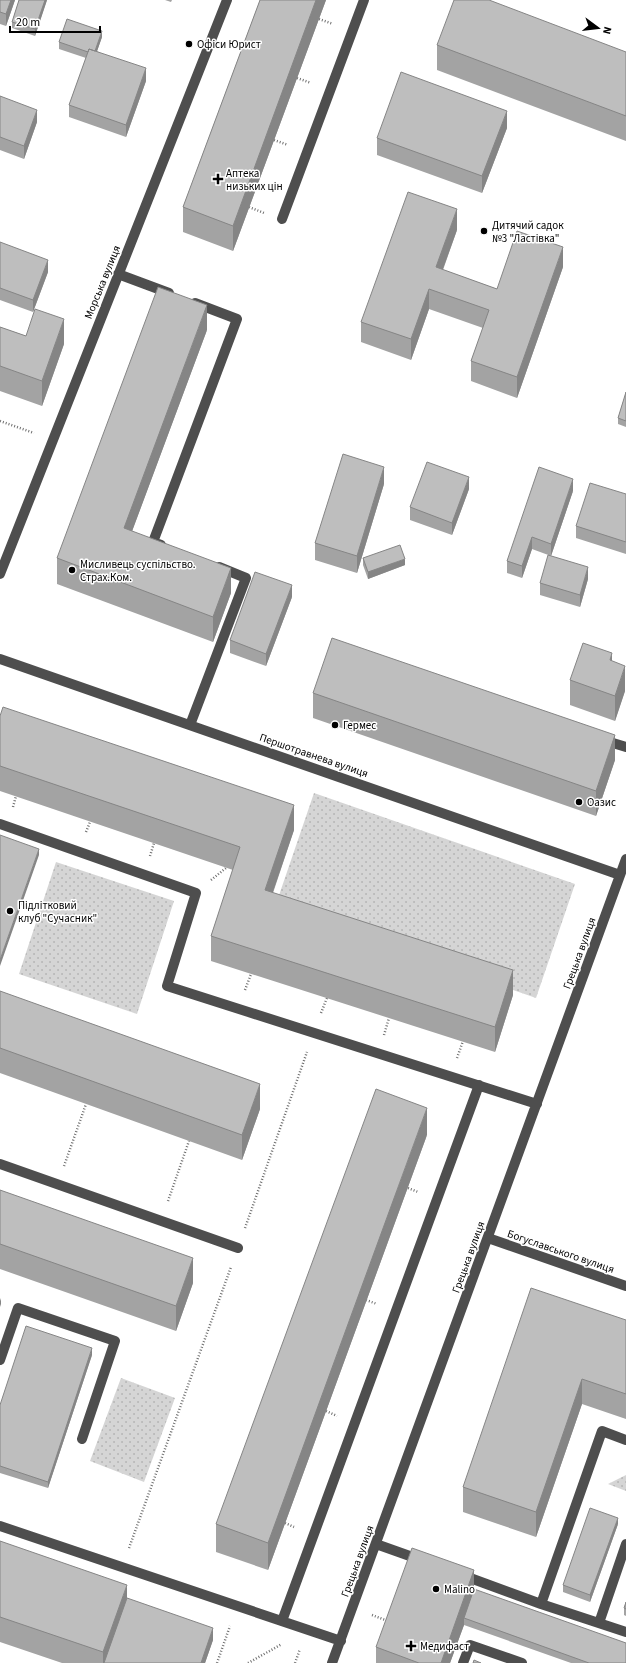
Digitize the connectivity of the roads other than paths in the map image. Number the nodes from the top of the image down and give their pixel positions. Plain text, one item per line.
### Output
1 (227, 0) edge
2 (364, 0) edge
3 (282, 219) dead end
4 (118, 274) junction
5 (167, 548) edge
6 (210, 564) edge
7 (0, 574) edge
8 (0, 659) edge
9 (190, 725) junction
10 (590, 735) edge
11 (626, 748) edge
12 (0, 824) edge
13 (626, 859) edge
14 (620, 875) junction
15 (479, 1085) junction
16 (537, 1104) junction
17 (0, 1164) edge
18 (488, 1238) junction
19 (238, 1248) road end
20 (626, 1286) edge
21 (0, 1360) edge
22 (82, 1439) dead end
23 (626, 1440) edge
24 (0, 1526) edge
25 (376, 1544) junction
26 (626, 1544) edge
27 (428, 1563) edge
28 (451, 1571) edge
29 (540, 1604) junction
30 (282, 1621) junction
31 (599, 1623) junction
32 (626, 1632) edge
33 (340, 1641) junction
34 (332, 1663) edge
35 (463, 1663) edge
36 (522, 1663) edge

1 - 4 street, Морська вулиця
2 - 3 street
4 - 5 street
4 - 7 street, Морська вулиця
6 - 9 street
8 - 9 street, Першотравнева вулиця
9 - 14 street, Першотравнева вулиця
10 - 11 street
12 - 15 street
13 - 14 street, Грецька вулиця
14 - 16 street, Грецька вулиця
15 - 16 street
15 - 30 street
16 - 18 street, Грецька вулиця
17 - 19 street
18 - 20 street, Богуславського вулиця
18 - 25 street, Грецька вулиця
21 - 22 street
23 - 29 street
24 - 30 street
25 - 27 street
25 - 33 street, Грецька вулиця
26 - 31 street
28 - 29 street
29 - 31 street
30 - 33 street
31 - 32 street
33 - 34 street, Грецька вулиця
35 - 36 street

